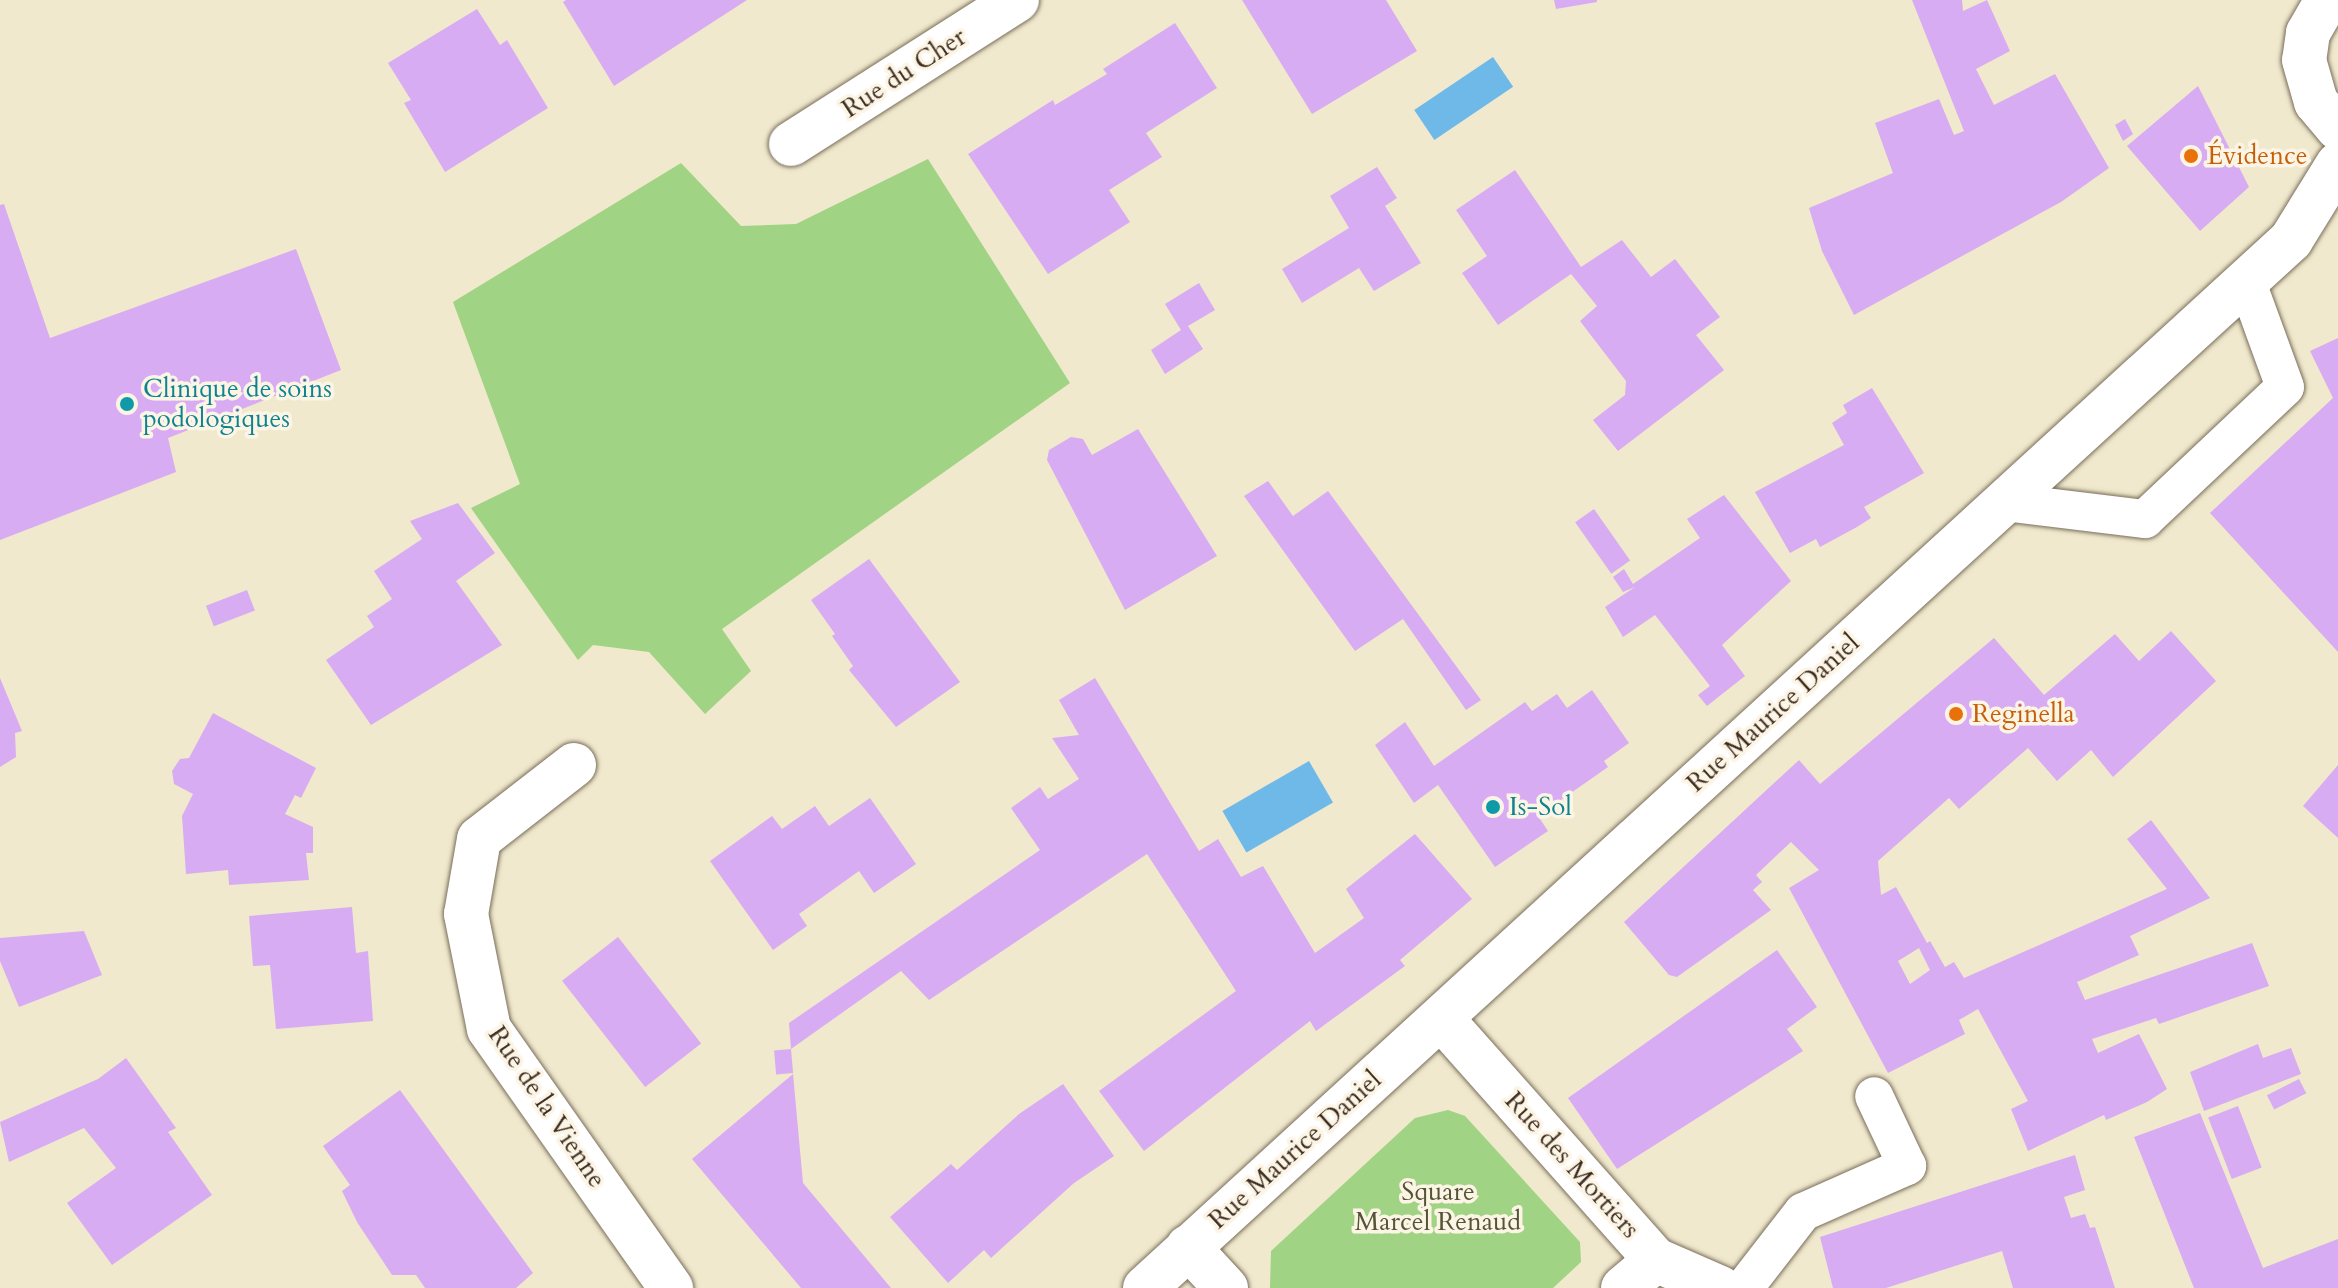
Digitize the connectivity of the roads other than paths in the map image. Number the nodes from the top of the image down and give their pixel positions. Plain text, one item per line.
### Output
1 (1017, 0) edge
2 (2326, 0) edge
3 (2338, 128) edge
4 (791, 144) dead end
5 (2334, 179) edge
6 (2246, 280) junction
7 (2004, 502) junction
8 (574, 765) dead end
9 (1441, 1018) junction
10 (1874, 1096) dead end
11 (1188, 1247) junction
12 (1656, 1260) junction
13 (671, 1288) edge
14 (1145, 1288) edge
15 (1226, 1288) edge
16 (1623, 1288) edge
17 (1720, 1288) edge
18 (1744, 1288) edge

1 - 4 street, Rue du Cher
2 - 3 street
5 - 6 street, Rue Maurice Daniel
6 - 7 street, Rue Maurice Daniel
6 - 7 lane
7 - 9 street, Rue Maurice Daniel
8 - 13 street, Rue de la Vienne
9 - 11 street, Rue Maurice Daniel
9 - 12 street, Rue des Mortiers
10 - 18 lane
11 - 14 street, Rue Maurice Daniel
11 - 15 street
12 - 16 street
12 - 17 street, Rue des Mortiers

